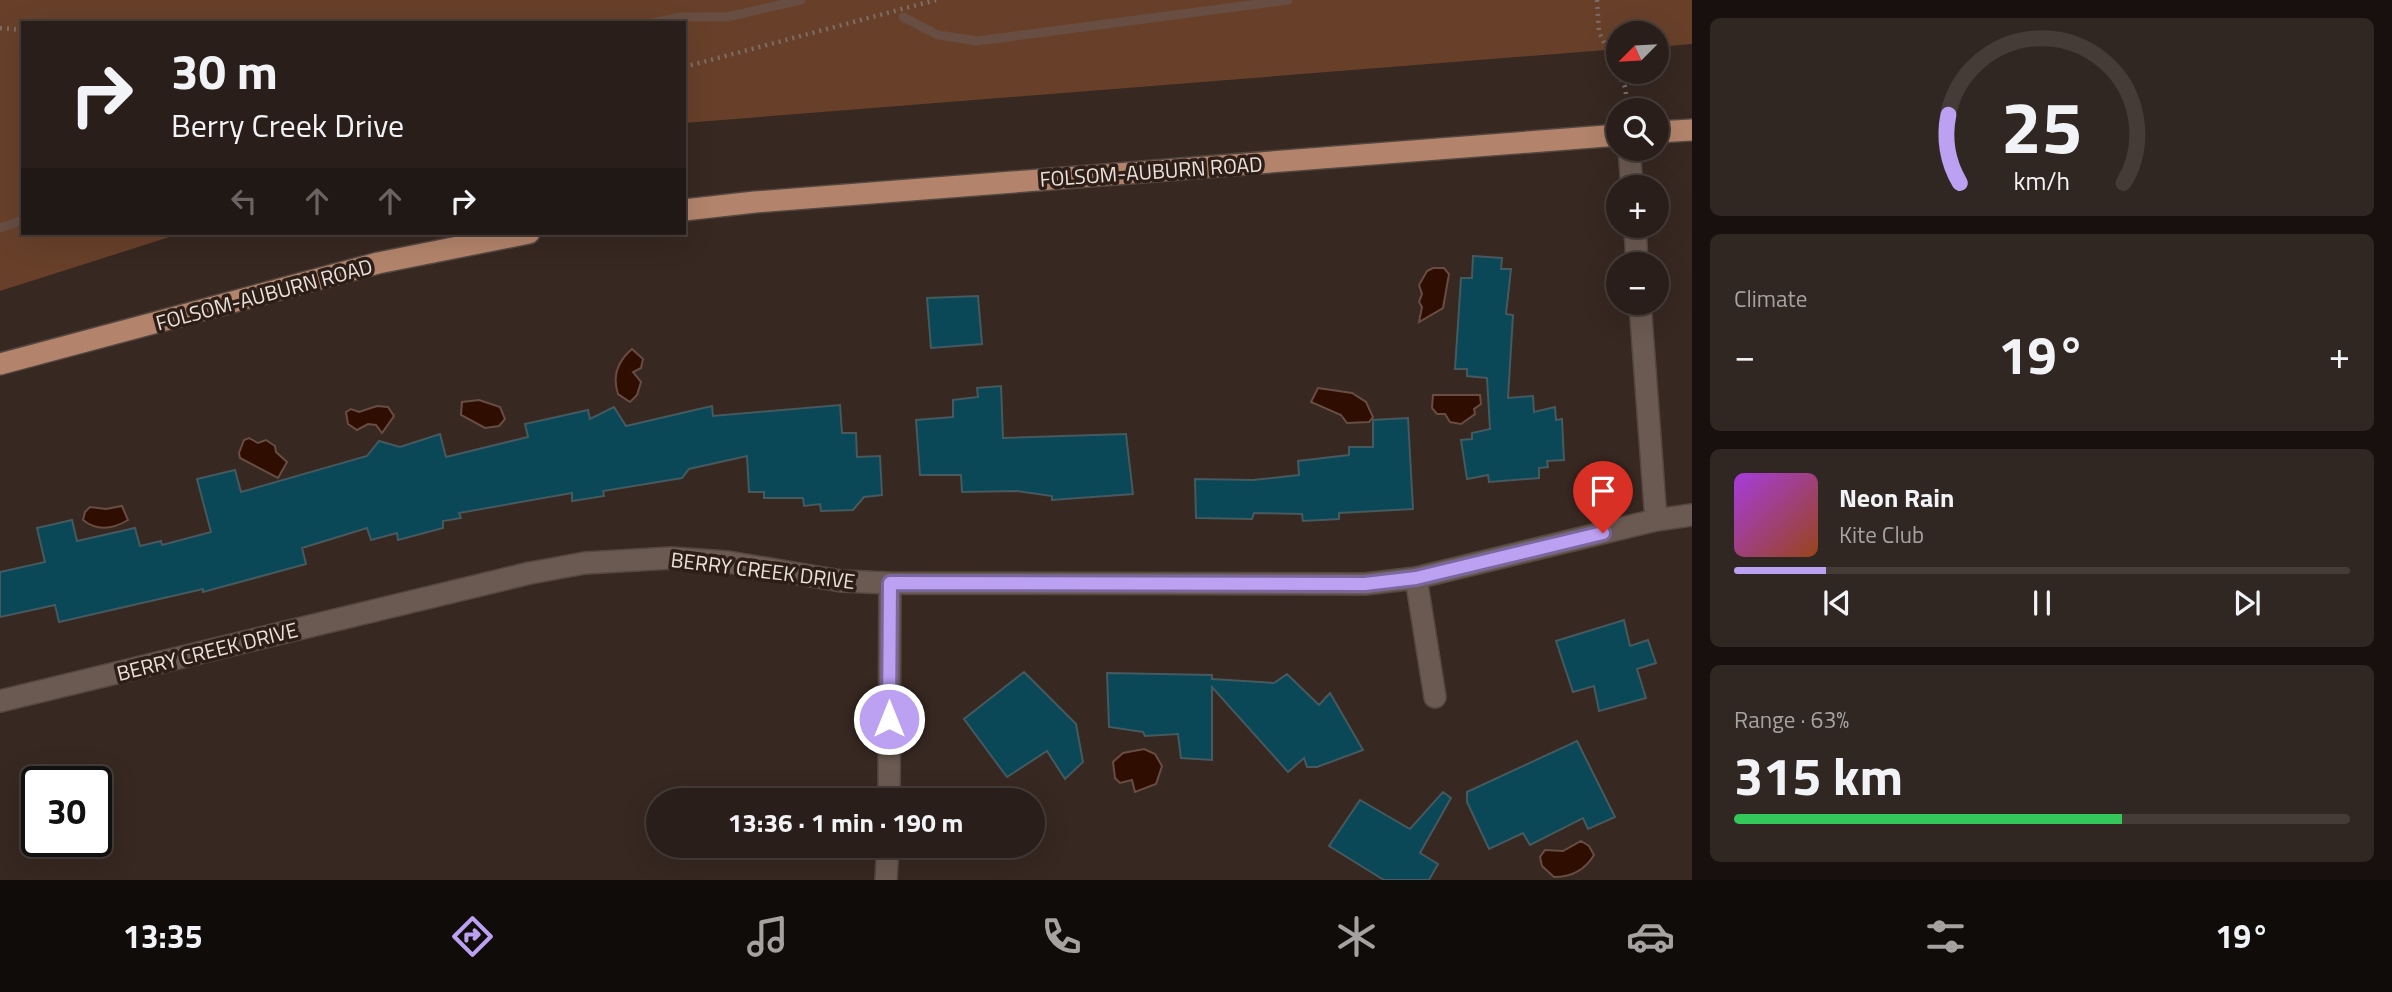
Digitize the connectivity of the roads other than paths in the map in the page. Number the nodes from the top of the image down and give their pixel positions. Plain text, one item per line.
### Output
1 (1692, 130) edge
2 (1669, 131) edge
3 (1606, 136) edge
4 (686, 210) edge
5 (519, 235) edge
6 (1641, 315) edge
7 (0, 364) edge
8 (1692, 515) edge
9 (1656, 520) junction
10 (1416, 578) junction
11 (890, 583) junction
12 (1435, 697) dead end
13 (0, 701) edge
14 (888, 788) edge
15 (887, 858) edge
16 (886, 880) edge

1 - 2 main road
3 - 4 main road, FOLSOM-AUBURN ROAD
5 - 7 main road, FOLSOM-AUBURN ROAD
6 - 9 street
8 - 9 street, BERRY CREEK DRIVE
9 - 10 street, BERRY CREEK DRIVE
10 - 11 street, BERRY CREEK DRIVE
10 - 12 street
11 - 13 street, BERRY CREEK DRIVE
11 - 14 street
15 - 16 street

